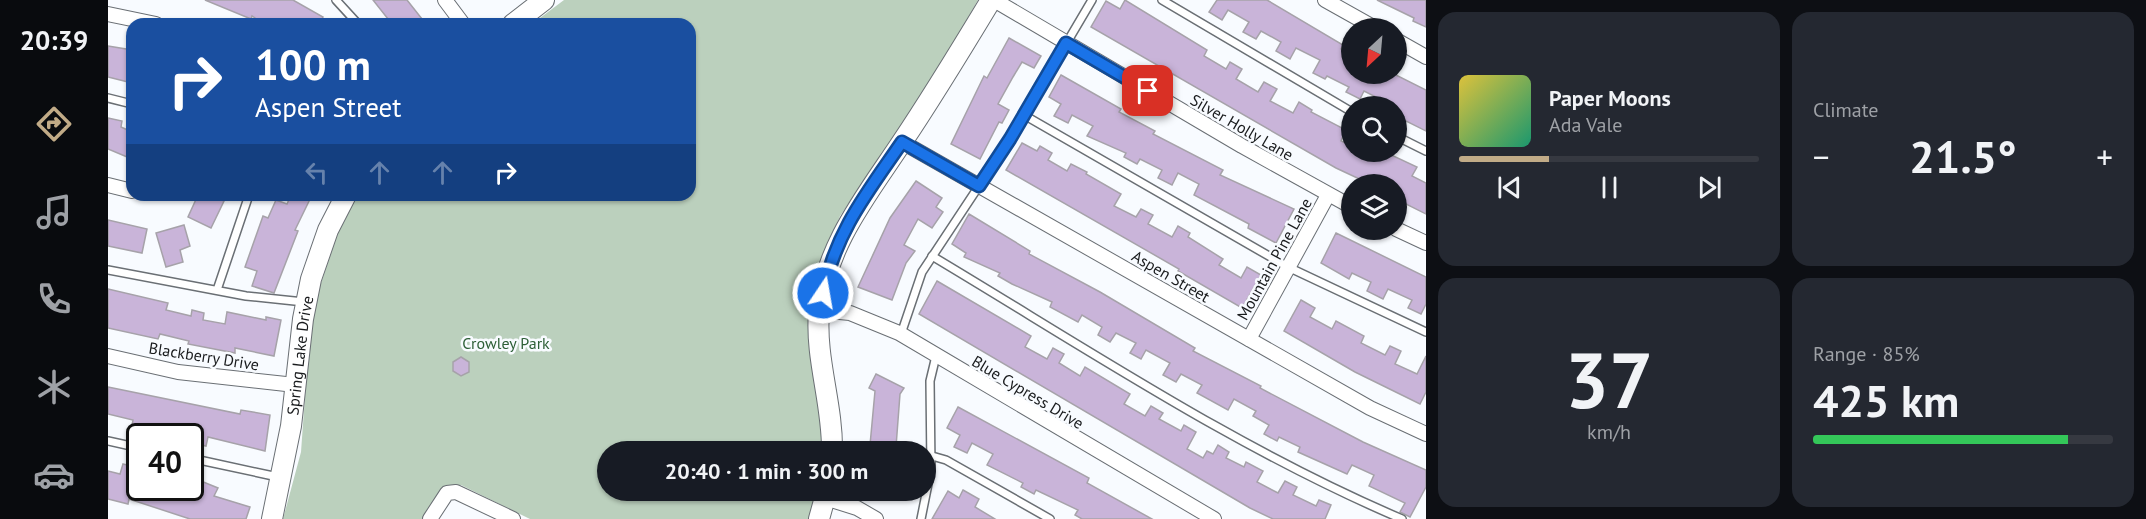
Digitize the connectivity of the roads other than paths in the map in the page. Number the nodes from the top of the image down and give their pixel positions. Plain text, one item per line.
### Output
1 (336, 0) edge
2 (445, 0) edge
3 (544, 0) edge
4 (993, 0) edge
5 (1092, 0) edge
6 (1162, 0) edge
7 (1325, 0) edge
8 (108, 14) edge
9 (127, 18) edge
10 (352, 18) edge
11 (458, 18) edge
12 (521, 18) edge
13 (1357, 18) edge
14 (1066, 43) junction
15 (1407, 46) edge
16 (1426, 57) edge
17 (108, 98) edge
18 (126, 102) edge
19 (1341, 106) edge
20 (1024, 115) junction
21 (902, 142) junction
22 (1407, 142) edge
23 (1426, 151) edge
24 (108, 185) edge
25 (979, 186) junction
26 (126, 190) edge
27 (1328, 195) junction
28 (247, 201) edge
29 (342, 201) edge
30 (1341, 202) edge
31 (1407, 234) edge
32 (1426, 243) edge
33 (932, 256) junction
34 (1288, 267) junction
35 (108, 270) edge
36 (217, 290) junction
37 (306, 302) junction
38 (819, 310) junction
39 (1426, 332) edge
40 (901, 334) junction
41 (1248, 339) junction
42 (108, 356) edge
43 (936, 356) junction
44 (295, 385) junction
45 (1426, 434) edge
46 (108, 441) edge
47 (832, 441) edge
48 (932, 441) edge
49 (126, 445) edge
50 (936, 457) edge
51 (204, 461) edge
52 (281, 477) junction
53 (824, 501) edge
54 (842, 501) edge
55 (924, 501) edge
56 (272, 519) edge
57 (430, 519) edge
58 (513, 519) edge
59 (819, 519) edge
60 (876, 519) edge
61 (921, 519) edge
62 (1050, 519) edge
63 (1214, 519) edge
64 (1401, 519) edge

1 - 10 lane
2 - 11 street
3 - 12 street
4 - 14 street, Silver Holly Lane
4 - 21 street
5 - 14 lane
6 - 19 lane
7 - 13 street
8 - 9 street
14 - 20 lane
14 - 27 street, Silver Holly Lane
15 - 16 street
17 - 18 lane
20 - 25 lane
20 - 34 lane
21 - 25 street, Aspen Street
21 - 38 street
22 - 23 lane
24 - 26 street
25 - 33 lane
25 - 41 street, Aspen Street
27 - 30 street, Silver Holly Lane
27 - 34 street, Mountain Pine Lane
28 - 36 lane
29 - 37 street, Spring Lake Drive
31 - 32 street
33 - 40 lane
33 - 64 lane
34 - 39 lane
34 - 41 street, Mountain Pine Lane
35 - 36 lane
36 - 37 lane
37 - 44 street, Spring Lake Drive
38 - 40 street, Blue Cypress Drive
38 - 47 street
40 - 43 street, Blue Cypress Drive
41 - 45 street, Aspen Street
42 - 44 street, Blackberry Drive
43 - 48 lane
43 - 63 street, Blue Cypress Drive
44 - 52 street, Spring Lake Drive
46 - 49 lane
50 - 62 lane
51 - 52 lane
52 - 56 street, Spring Lake Drive
53 - 59 street
54 - 60 street
55 - 61 lane
57 - 58 street

